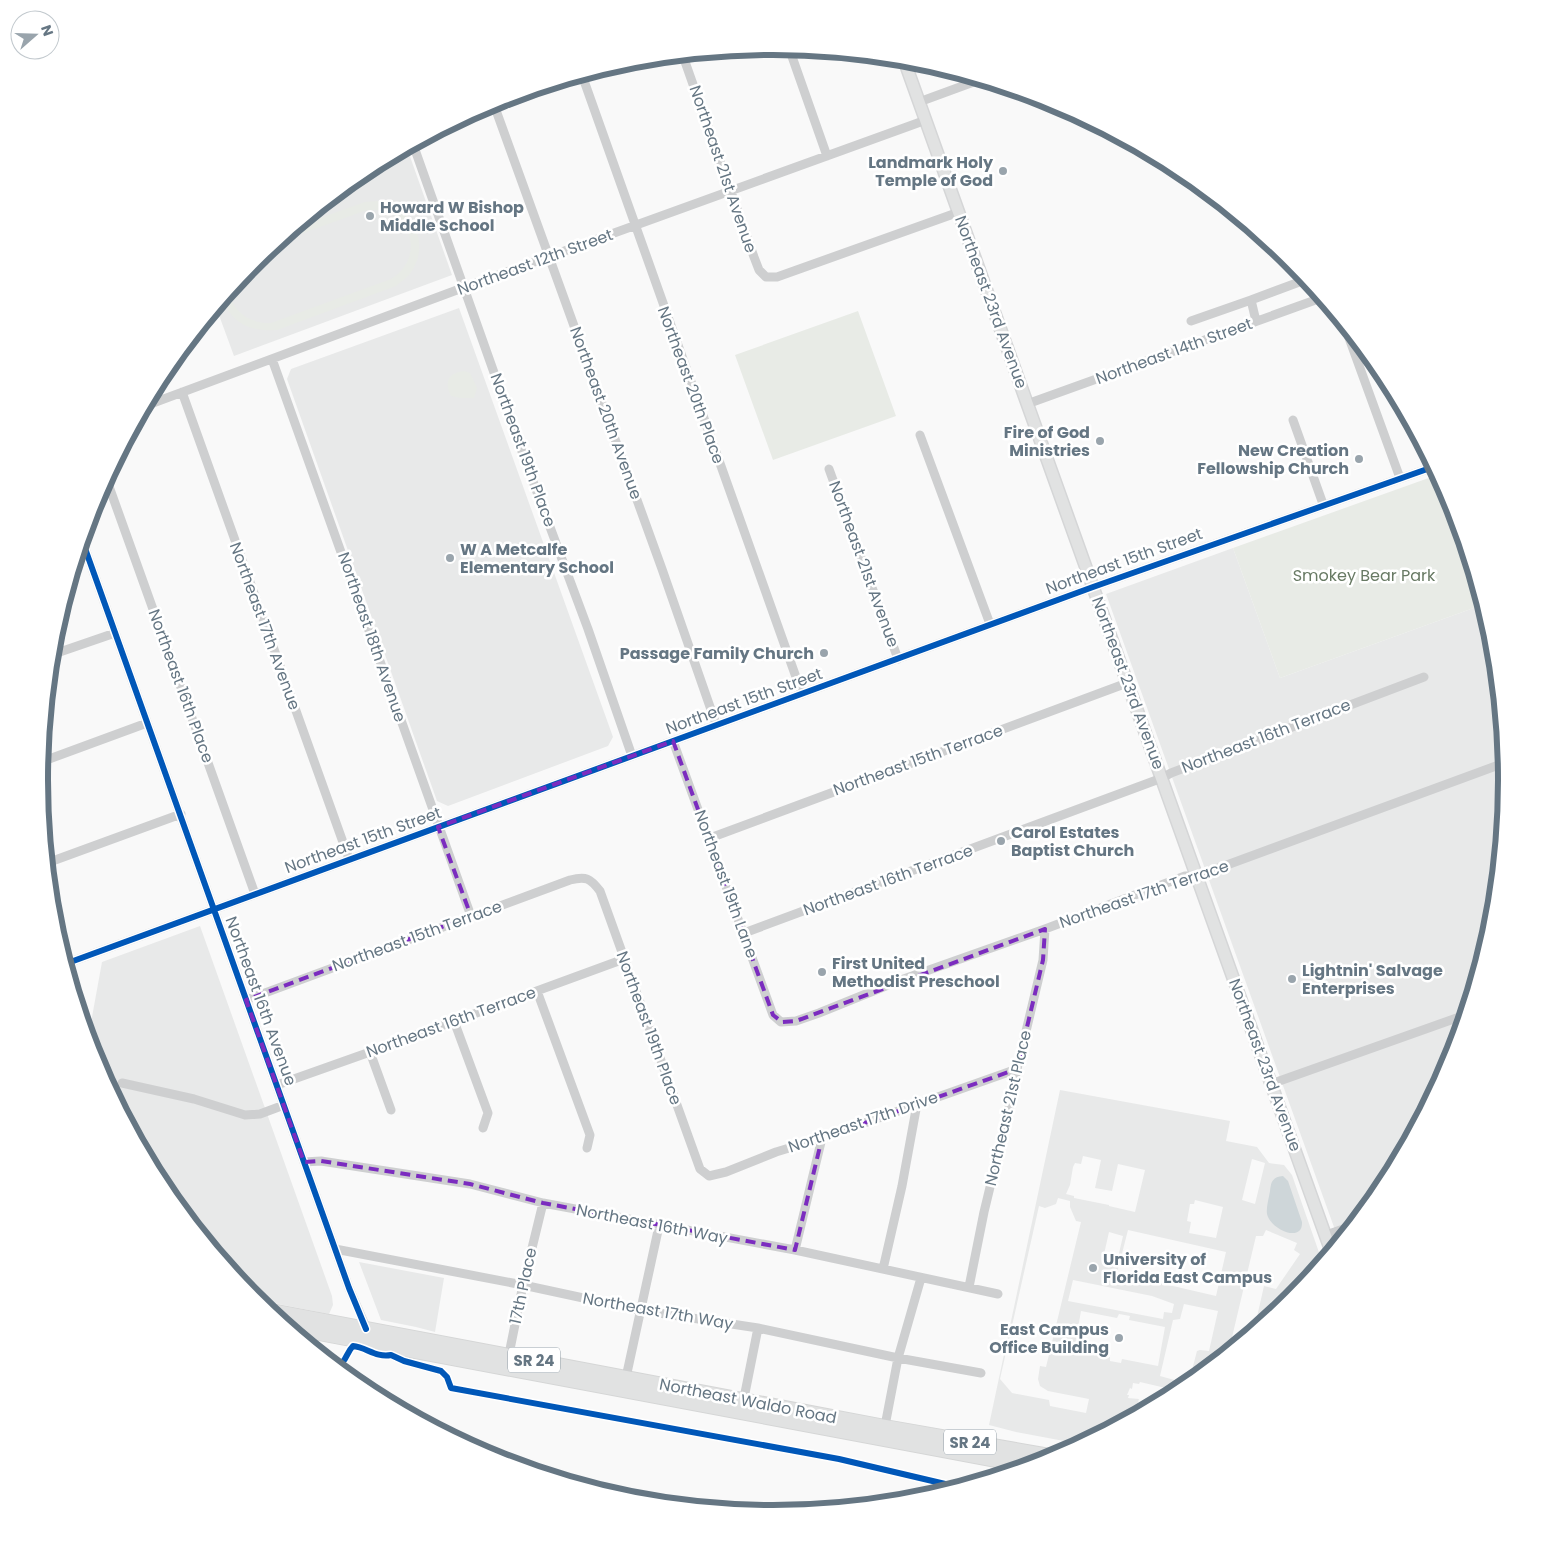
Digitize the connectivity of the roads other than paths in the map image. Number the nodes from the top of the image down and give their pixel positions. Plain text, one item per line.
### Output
1 (792, 56) edge
2 (685, 61) edge
3 (907, 68) edge
4 (584, 80) edge
5 (970, 83) edge
6 (919, 102) junction
7 (496, 111) edge
8 (926, 120) junction
9 (416, 150) edge
10 (827, 156) junction
11 (731, 191) junction
12 (959, 212) junction
13 (635, 225) junction
14 (549, 257) junction
15 (1299, 282) edge
16 (465, 287) junction
17 (1251, 300) junction
18 (1316, 300) edge
19 (1191, 321) dead end
20 (1256, 321) junction
21 (1352, 344) edge
22 (272, 359) junction
23 (182, 392) junction
24 (155, 402) edge
25 (1027, 404) junction
26 (1293, 420) dead end
27 (920, 435) dead end
28 (1427, 468) edge
29 (829, 469) dead end
30 (1400, 478) junction
31 (110, 488) edge
32 (1323, 504) junction
33 (85, 549) edge
34 (1093, 586) junction
35 (990, 624) junction
36 (115, 633) junction
37 (59, 652) edge
38 (898, 659) junction
39 (1424, 676) dead end
40 (1127, 683) junction
41 (802, 694) junction
42 (147, 723) junction
43 (716, 724) junction
44 (673, 741) junction
45 (632, 756) junction
46 (48, 759) edge
47 (1497, 765) edge
48 (1162, 778) junction
49 (180, 814) junction
50 (438, 826) junction
51 (710, 838) junction
52 (349, 859) junction
53 (53, 862) edge
54 (1197, 876) junction
55 (589, 880) joint
56 (255, 894) junction
57 (214, 909) junction
58 (471, 916) junction
59 (1045, 929) junction
60 (744, 932) junction
61 (624, 959) junction
62 (71, 962) edge
63 (537, 990) junction
64 (246, 1000) junction
65 (1458, 1017) edge
66 (454, 1021) junction
67 (784, 1022) joint
68 (370, 1052) junction
69 (1017, 1069) junction
70 (122, 1083) dead end
71 (1271, 1084) junction
72 (277, 1085) junction
73 (917, 1104) junction
74 (284, 1106) junction
75 (391, 1110) dead end
76 (483, 1128) dead end
77 (822, 1138) junction
78 (587, 1148) dead end
79 (304, 1162) junction
80 (709, 1176) joint
81 (543, 1203) junction
82 (658, 1226) junction
83 (1342, 1229) edge
84 (1326, 1235) junction
85 (1329, 1245) edge
86 (335, 1249) junction
87 (795, 1250) junction
88 (883, 1269) junction
89 (921, 1278) junction
90 (522, 1285) junction
91 (969, 1287) junction
92 (998, 1294) dead end
93 (639, 1310) junction
94 (282, 1314) edge
95 (297, 1328) edge
96 (758, 1328) junction
97 (369, 1338) junction
98 (898, 1358) junction
99 (507, 1362) junction
100 (981, 1373) dead end
101 (625, 1384) junction
102 (742, 1406) junction
103 (883, 1434) junction
104 (1038, 1455) edge
105 (1016, 1463) edge

1 - 10 street
2 - 11 street, Northeast 21st Avenue
3 - 6 main road, Northeast 23rd Avenue
4 - 13 street, Northeast 20th Place
5 - 6 street
6 - 8 main road, Northeast 23rd Avenue
7 - 14 street, Northeast 20th Avenue
8 - 10 street, Northeast 12th Street
8 - 12 main road, Northeast 23rd Avenue
9 - 16 street, Northeast 19th Place
10 - 11 street, Northeast 12th Street
11 - 12 street, Northeast 21st Avenue
11 - 13 street, Northeast 12th Street
12 - 25 main road, Northeast 23rd Avenue
13 - 14 street, Northeast 12th Street
13 - 41 street, Northeast 20th Place
14 - 16 street, Northeast 12th Street
14 - 43 street, Northeast 20th Avenue
15 - 17 street
16 - 22 street, Northeast 12th Street
16 - 45 street, Northeast 19th Place
17 - 19 street
17 - 20 street
18 - 20 street, Northeast 14th Street
20 - 25 street, Northeast 14th Street
21 - 30 street
22 - 23 street, Northeast 12th Street
22 - 50 street, Northeast 18th Avenue
23 - 24 street, Northeast 12th Street
23 - 52 street, Northeast 17th Avenue
25 - 34 main road, Northeast 23rd Avenue
26 - 32 street
27 - 35 street
28 - 30 street, Northeast 15th Street
29 - 38 street, Northeast 21st Avenue
30 - 32 street, Northeast 15th Street
31 - 56 street, Northeast 16th Place
32 - 34 street, Northeast 15th Street
33 - 36 street, Northeast 16th Avenue
34 - 35 street, Northeast 15th Street
34 - 40 main road, Northeast 23rd Avenue
35 - 38 street, Northeast 15th Street
36 - 37 street
36 - 42 street, Northeast 16th Avenue
38 - 41 street, Northeast 15th Street
39 - 48 street, Northeast 16th Terrace
40 - 48 main road, Northeast 23rd Avenue
40 - 51 street, Northeast 15th Terrace
41 - 43 street, Northeast 15th Street
42 - 46 street
42 - 49 street, Northeast 16th Avenue
43 - 44 street, Northeast 15th Street
44 - 45 street, Northeast 15th Street
44 - 51 street, Northeast 19th Lane
45 - 50 street, Northeast 15th Street
47 - 54 street, Northeast 17th Terrace
48 - 54 main road, Northeast 23rd Avenue
48 - 60 street, Northeast 16th Terrace
49 - 53 street
49 - 57 street, Northeast 16th Avenue
50 - 52 street, Northeast 15th Street
50 - 58 street, Northeast 18th Avenue
51 - 60 street, Northeast 19th Lane
52 - 56 street, Northeast 15th Street
54 - 59 street, Northeast 17th Terrace
54 - 71 main road, Northeast 23rd Avenue
55 - 58 street, Northeast 15th Terrace
55 - 61 street, Northeast 19th Place
56 - 57 street, Northeast 15th Street
57 - 62 street, Northeast 15th Street
57 - 64 street, Northeast 16th Avenue
58 - 64 street, Northeast 15th Terrace
59 - 67 street, Northeast 17th Terrace
59 - 69 street, Northeast 21st Place
60 - 67 street, Northeast 19th Lane
61 - 63 street, Northeast 16th Terrace
61 - 80 street, Northeast 19th Place
63 - 66 street, Northeast 16th Terrace
63 - 78 street
64 - 72 street, Northeast 16th Avenue
65 - 71 street
66 - 68 street, Northeast 16th Terrace
66 - 76 street
68 - 72 street, Northeast 16th Terrace
68 - 75 street
69 - 73 street, Northeast 17th Drive
69 - 91 street, Northeast 21st Place
70 - 74 street
71 - 84 main road, Northeast 23rd Avenue
72 - 74 street, Northeast 16th Avenue
73 - 77 street, Northeast 17th Drive
73 - 88 street
74 - 79 street, Northeast 16th Avenue
77 - 80 street, Northeast 17th Drive
77 - 87 street
79 - 81 street, Northeast 16th Way
79 - 86 street, Northeast 16th Avenue
81 - 82 street, Northeast 16th Way
81 - 90 street, 17th Place
82 - 87 street, Northeast 16th Way
82 - 93 street
83 - 84 street
84 - 85 main road, Northeast 23rd Avenue
86 - 90 street, Northeast 17th Way
86 - 97 street, Northeast 16th Avenue
87 - 88 street, Northeast 16th Way
88 - 89 street, Northeast 16th Way
89 - 91 street, Northeast 16th Way
89 - 98 street
90 - 93 street, Northeast 17th Way
90 - 99 street, 17th Place
91 - 92 street, Northeast 16th Way
93 - 96 street, Northeast 17th Way
93 - 101 street
94 - 97 highway, SR 24
95 - 97 highway, SR 24
96 - 98 street, Northeast 17th Way
96 - 102 street
97 - 99 highway, SR 24
97 - 99 highway, SR 24
98 - 100 street, Northeast 17th Way
98 - 103 street
99 - 101 highway, SR 24
101 - 102 highway, SR 24
102 - 103 highway, SR 24
103 - 104 highway, SR 24
103 - 105 highway, SR 24

